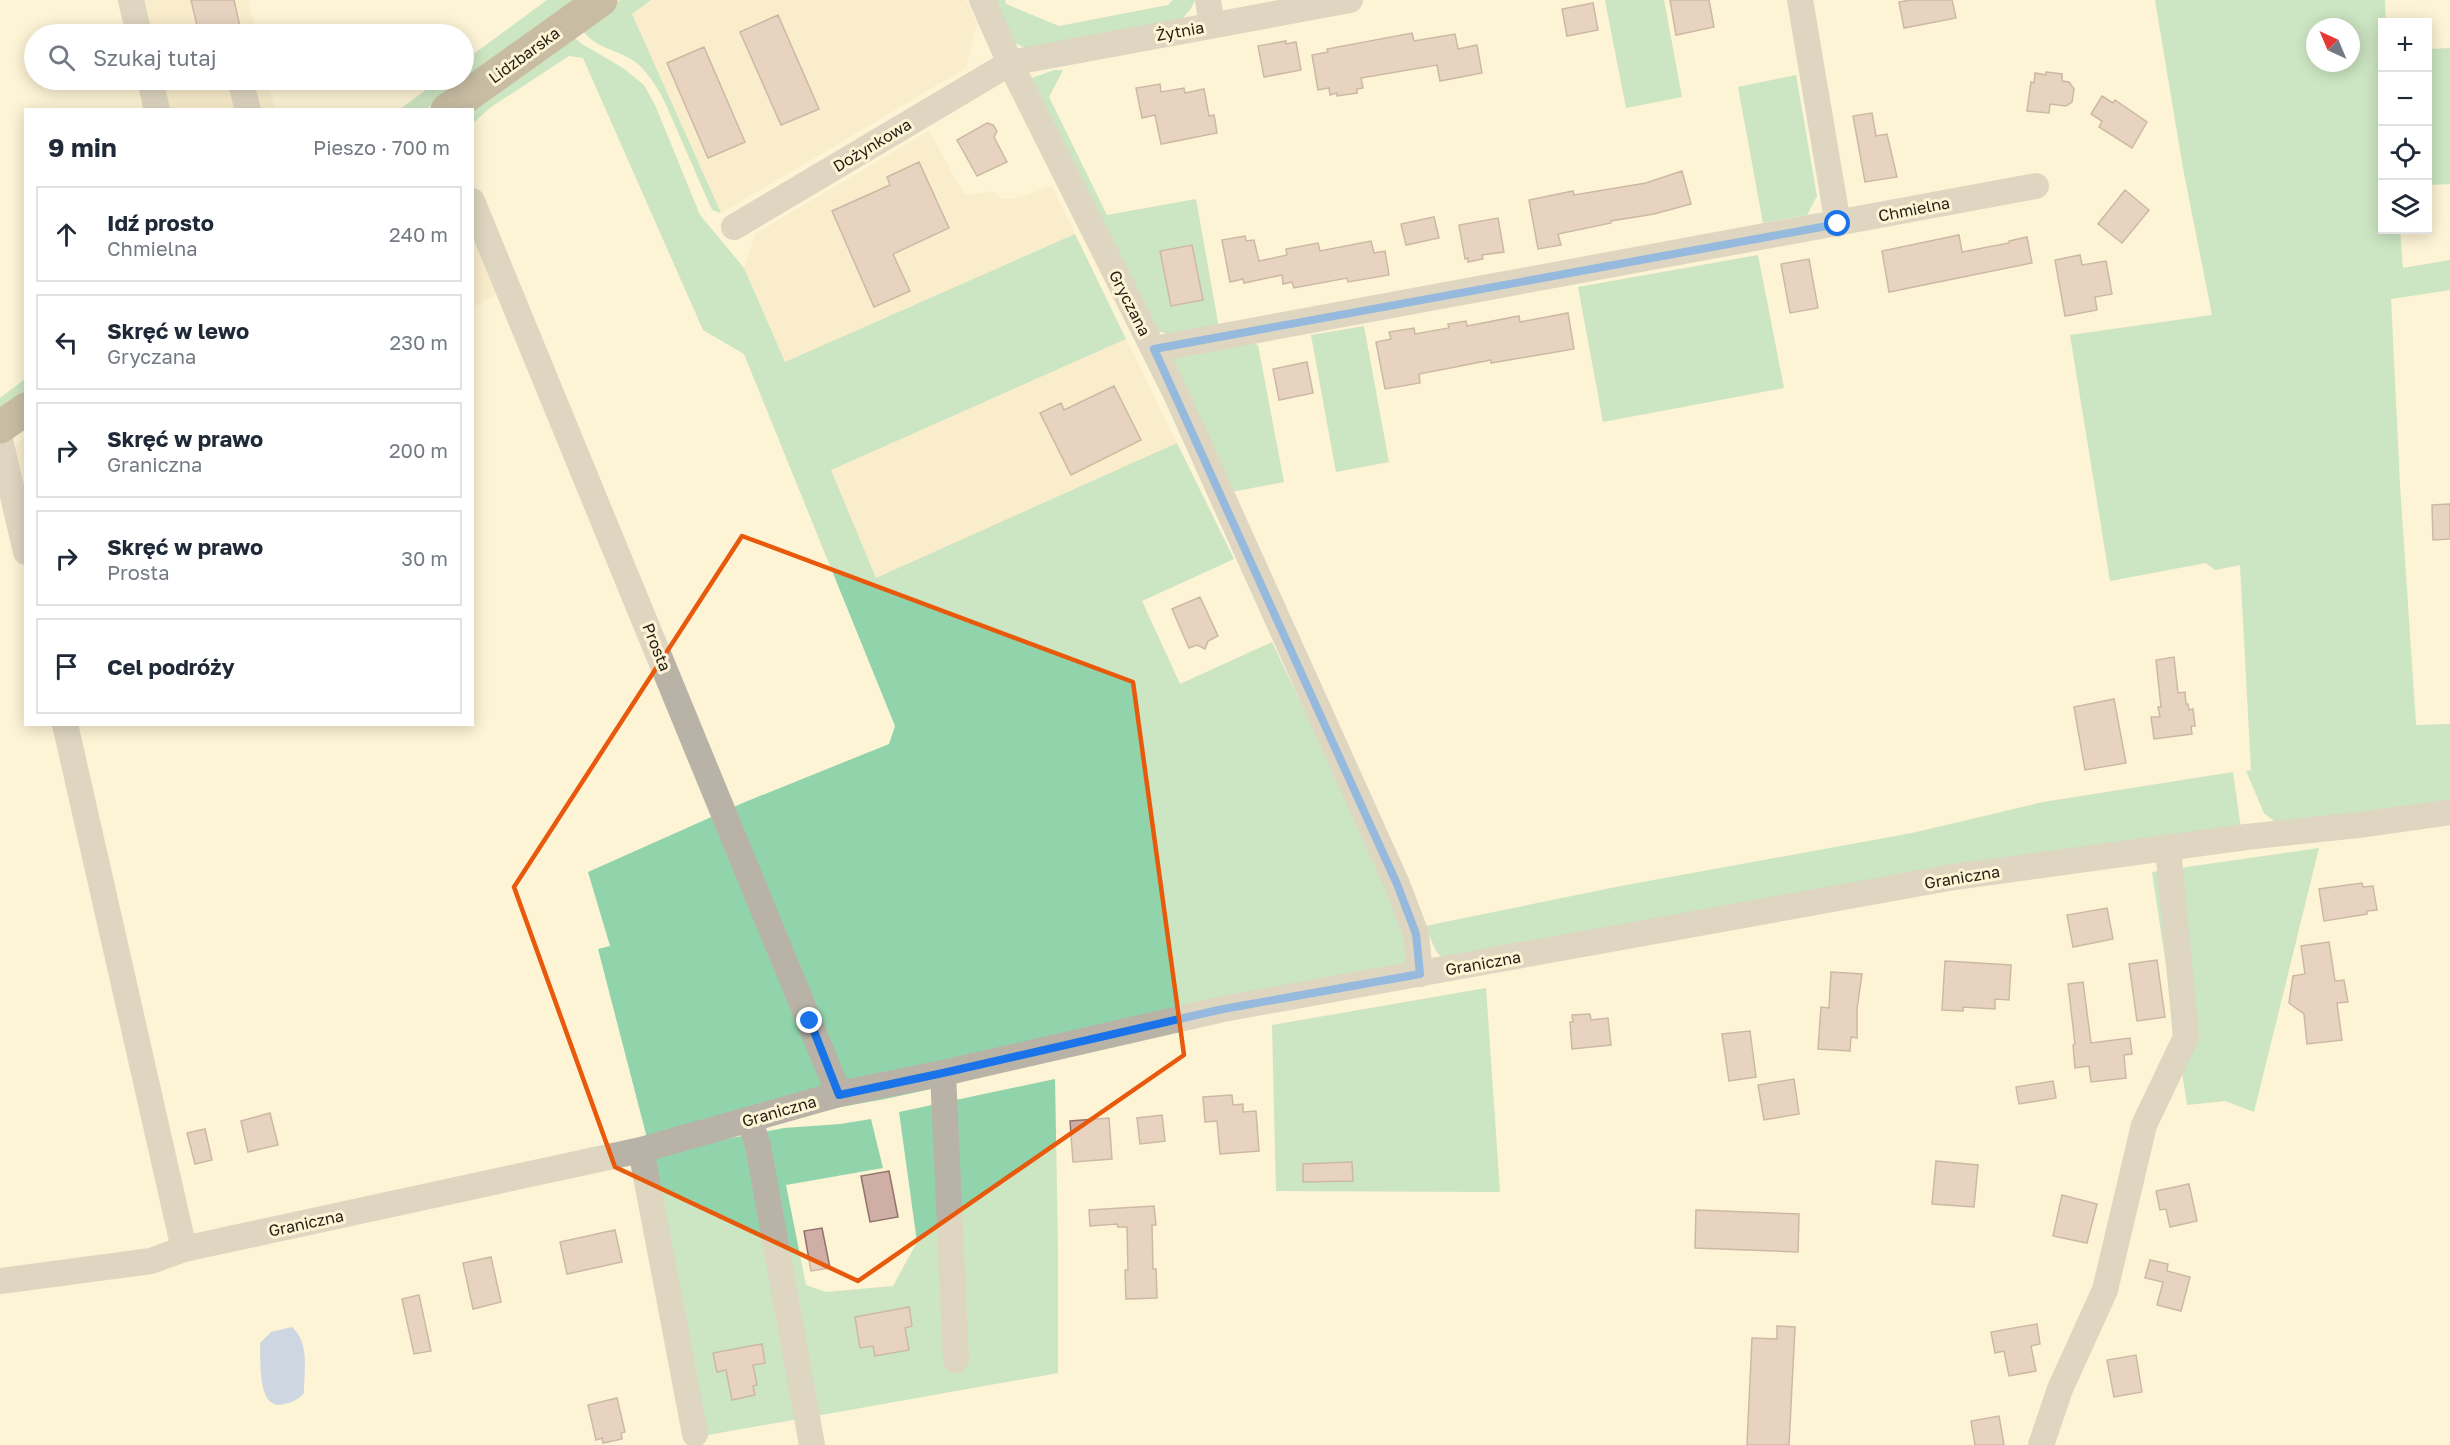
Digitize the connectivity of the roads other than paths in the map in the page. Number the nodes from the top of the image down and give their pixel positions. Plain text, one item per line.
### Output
1 (131, 0) edge
2 (601, 0) edge
3 (982, 0) edge
4 (1208, 0) edge
5 (1350, 0) edge
6 (1800, 0) edge
7 (137, 24) edge
8 (1212, 25) junction
9 (1010, 63) junction
10 (152, 90) edge
11 (243, 90) edge
12 (157, 108) edge
13 (247, 108) edge
14 (450, 108) edge
15 (2036, 186) dead end
16 (474, 206) edge
17 (1838, 224) junction
18 (734, 227) dead end
19 (1154, 349) junction
20 (24, 410) edge
21 (0, 427) edge
22 (0, 439) edge
23 (24, 461) edge
24 (24, 543) edge
25 (65, 726) edge
26 (2450, 812) edge
27 (2168, 848) junction
28 (1420, 974) junction
29 (943, 1073) junction
30 (839, 1095) junction
31 (750, 1120) junction
32 (641, 1150) junction
33 (184, 1249) junction
34 (0, 1281) edge
35 (956, 1360) dead end
36 (695, 1434) dead end
37 (812, 1445) edge
38 (2041, 1445) edge

1 - 7 street
2 - 14 main road, Lidzbarska
3 - 9 street, Gryczana
4 - 8 street
5 - 8 street, Żytnia
6 - 17 street
8 - 9 street, Żytnia
9 - 18 street, Dożynkowa
9 - 19 street, Gryczana
10 - 12 street
11 - 13 street
15 - 17 street, Chmielna
16 - 30 street, Prosta
17 - 19 street, Chmielna
19 - 28 street, Gryczana
20 - 21 main road
22 - 23 street
22 - 24 street
25 - 33 street
26 - 27 street, Graniczna
27 - 28 street, Graniczna
27 - 38 street
28 - 29 street, Graniczna
29 - 30 street, Graniczna
29 - 35 street
30 - 31 street, Graniczna
31 - 32 street, Graniczna
31 - 37 street
32 - 33 street, Graniczna
32 - 36 street
33 - 34 street, Graniczna

